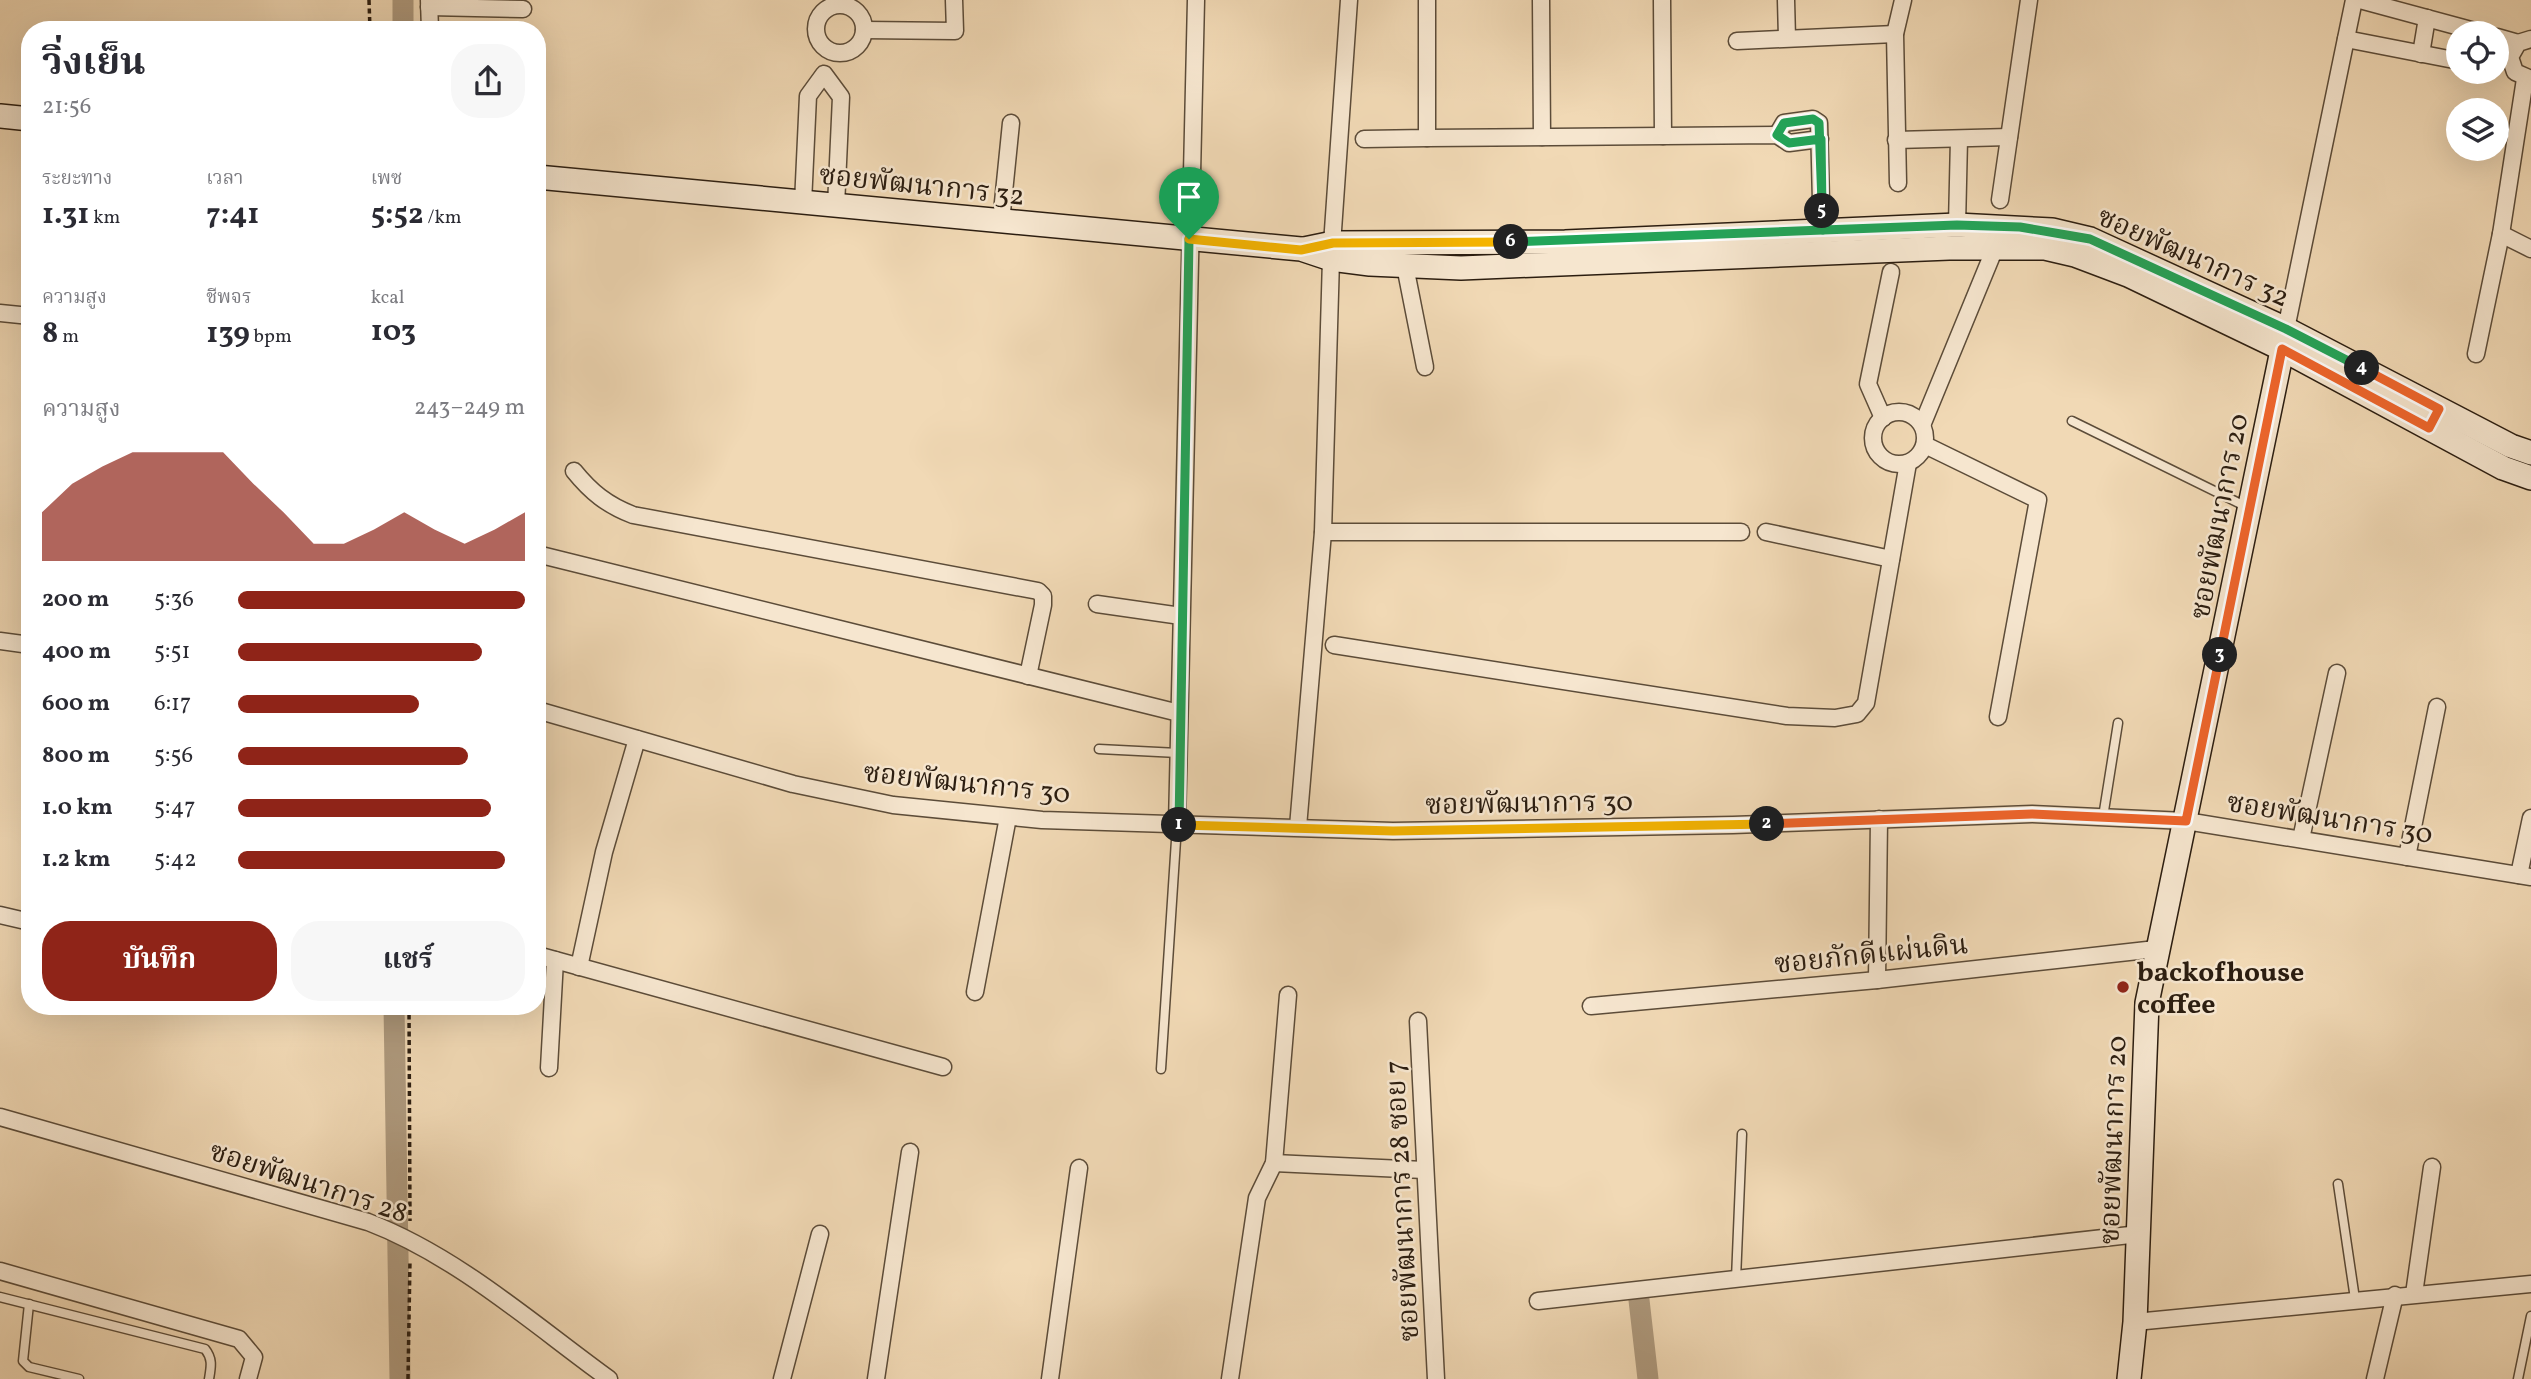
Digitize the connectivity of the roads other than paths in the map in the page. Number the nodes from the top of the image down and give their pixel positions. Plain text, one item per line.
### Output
1 (954, 0) edge
2 (1196, 0) edge
3 (1349, 0) edge
4 (1427, 0) edge
5 (1541, 0) edge
6 (1662, 0) edge
7 (1786, 0) edge
8 (1903, 0) edge
9 (2028, 0) edge
10 (2354, 0) edge
11 (2360, 0) edge
12 (429, 3) edge
13 (839, 3) edge
14 (523, 9) dead end
15 (2427, 18) junction
16 (430, 21) edge
17 (2446, 23) edge
18 (864, 30) junction
19 (1895, 34) junction
20 (1787, 38) junction
21 (2346, 39) junction
22 (1737, 40) dead end
23 (2524, 41) edge
24 (830, 51) junction
25 (2421, 54) junction
26 (2446, 59) edge
27 (824, 74) junction
28 (2524, 77) edge
29 (0, 116) edge
30 (21, 118) edge
31 (1011, 123) dead end
32 (1663, 136) junction
33 (1542, 137) junction
34 (2010, 137) junction
35 (1427, 138) junction
36 (1364, 139) dead end
37 (1959, 139) junction
38 (1896, 140) junction
39 (546, 178) edge
40 (1898, 183) dead end
41 (2000, 200) dead end
42 (803, 203) junction
43 (836, 206) junction
44 (1001, 222) junction
45 (1957, 225) junction
46 (2501, 234) junction
47 (1189, 239) junction
48 (1822, 241) junction
49 (1994, 248) junction
50 (2531, 249) edge
51 (1332, 251) junction
52 (1565, 253) junction
53 (1405, 265) junction
54 (1891, 272) dead end
55 (0, 313) edge
56 (21, 315) edge
57 (2284, 339) junction
58 (2476, 354) dead end
59 (1425, 367) dead end
60 (1883, 418) junction
61 (2434, 418) junction
62 (2072, 421) dead end
63 (1923, 423) junction
64 (1925, 445) junction
65 (2531, 453) edge
66 (1908, 463) junction
67 (574, 471) dead end
68 (2531, 478) edge
69 (2250, 508) junction
70 (1324, 531) junction
71 (1741, 532) dead end
72 (1766, 532) dead end
73 (546, 556) edge
74 (1891, 559) junction
75 (1097, 604) dead end
76 (1181, 616) junction
77 (0, 641) edge
78 (21, 644) edge
79 (1334, 645) dead end
80 (2337, 673) dead end
81 (1028, 676) junction
82 (2437, 707) dead end
83 (546, 713) edge
84 (1179, 713) junction
85 (1998, 717) dead end
86 (2118, 723) dead end
87 (637, 738) junction
88 (1099, 749) dead end
89 (1178, 753) junction
90 (1009, 817) junction
91 (2103, 817) junction
92 (2531, 818) edge
93 (1879, 819) junction
94 (2186, 821) junction
95 (1177, 825) junction
96 (1298, 827) junction
97 (2301, 839) junction
98 (2407, 857) junction
99 (2525, 876) edge
100 (0, 915) edge
101 (21, 920) edge
102 (2156, 949) junction
103 (546, 958) edge
104 (555, 961) junction
105 (579, 967) junction
106 (1877, 980) junction
107 (975, 992) dead end
108 (1288, 995) dead end
109 (1591, 1006) dead end
110 (1418, 1021) dead end
111 (943, 1067) dead end
112 (549, 1068) dead end
113 (1161, 1069) dead end
114 (0, 1117) edge
115 (1742, 1134) dead end
116 (910, 1152) dead end
117 (1274, 1163) junction
118 (2432, 1167) dead end
119 (1080, 1168) dead end
120 (1424, 1170) junction
121 (2338, 1184) dead end
122 (820, 1234) dead end
123 (2139, 1234) junction
124 (0, 1271) edge
125 (1737, 1279) junction
126 (2531, 1283) edge
127 (2414, 1294) junction
128 (2395, 1295) junction
129 (0, 1297) edge
130 (2356, 1299) junction
131 (1538, 1301) dead end
132 (29, 1304) junction
133 (2531, 1316) edge
134 (2135, 1322) junction
135 (79, 1379) edge
136 (209, 1379) edge
137 (248, 1379) edge
138 (609, 1379) edge
139 (782, 1379) edge
140 (876, 1379) edge
141 (1050, 1379) edge
142 (1230, 1379) edge
143 (1437, 1379) edge
144 (2129, 1379) edge
145 (2375, 1379) edge
146 (2518, 1379) edge

1 - 18 street
2 - 47 street
3 - 51 street
4 - 35 street
5 - 33 street
6 - 32 street
7 - 20 street
8 - 19 street
9 - 34 street
10 - 21 street
11 - 15 street
12 - 14 street
12 - 16 street
13 - 18 street
13 - 24 street
15 - 17 street
15 - 25 street
18 - 24 street
19 - 20 street
19 - 38 street
20 - 22 street
21 - 25 street
21 - 57 street
23 - 28 street
24 - 27 street
25 - 26 street
27 - 42 street
27 - 43 street
28 - 46 street
29 - 30 street
31 - 44 street
32 - 33 street
32 - 48 street
33 - 35 street
34 - 37 street
34 - 41 street
35 - 36 street
37 - 38 street
37 - 45 street
38 - 40 street
39 - 42 street, ซอยพัฒนาการ 32
42 - 43 street, ซอยพัฒนาการ 32
43 - 44 street, ซอยพัฒนาการ 32
44 - 47 street, ซอยพัฒนาการ 32
45 - 48 street, ซอยพัฒนาการ 32
45 - 57 street, ซอยพัฒนาการ 32
46 - 50 street
46 - 58 street
47 - 51 street, ซอยพัฒนาการ 32
47 - 76 street
48 - 49 street, ซอยพัฒนาการ 32
48 - 52 street, ซอยพัฒนาการ 32
49 - 57 street, ซอยพัฒนาการ 32
49 - 63 street
51 - 52 street, ซอยพัฒนาการ 32
51 - 53 street, ซอยพัฒนาการ 32
51 - 70 street
52 - 53 street, ซอยพัฒนาการ 32
53 - 59 street
54 - 60 street
55 - 56 street
57 - 61 street, ซอยพัฒนาการ 32
57 - 69 street, ซอยพัฒนาการ 20
60 - 63 street
60 - 66 street
61 - 65 street, ซอยพัฒนาการ 32
61 - 68 street, ซอยพัฒนาการ 32
62 - 69 lane
63 - 64 street
64 - 66 street
64 - 85 street
66 - 74 street
67 - 81 street
69 - 94 street, ซอยพัฒนาการ 20
70 - 71 street
70 - 96 street
72 - 74 street
73 - 81 street
74 - 79 street
75 - 76 street
76 - 84 street
77 - 78 street
80 - 97 street
81 - 84 street
82 - 98 street
83 - 87 street, ซอยพัฒนาการ 30
84 - 89 street
86 - 91 lane
87 - 90 street, ซอยพัฒนาการ 30
87 - 105 street
88 - 89 lane
89 - 95 street
90 - 95 street, ซอยพัฒนาการ 30
90 - 107 street
91 - 93 street, ซอยพัฒนาการ 30
91 - 94 street, ซอยพัฒนาการ 30
92 - 99 street
93 - 96 street, ซอยพัฒนาการ 30
93 - 106 street
94 - 97 street, ซอยพัฒนาการ 30
94 - 102 street, ซอยพัฒนาการ 20
95 - 96 street, ซอยพัฒนาการ 30
95 - 113 lane
97 - 98 street, ซอยพัฒนาการ 30
98 - 99 street, ซอยพัฒนาการ 30
100 - 101 street
102 - 106 street, ซอยภักดีแผ่นดิน
102 - 123 street, ซอยพัฒนาการ 20
103 - 104 street
104 - 105 street
104 - 112 street
105 - 111 street
106 - 109 street, ซอยภักดีแผ่นดิน
108 - 117 street
110 - 120 street, ซอยพัฒนาการ 28 ซอย 7
114 - 138 street, ซอยพัฒนาการ 28
115 - 125 lane
116 - 140 street
117 - 120 street
117 - 142 street
118 - 127 street
119 - 141 street
120 - 143 street, ซอยพัฒนาการ 28 ซอย 7
121 - 130 lane
122 - 139 street
123 - 125 street
123 - 134 street, ซอยพัฒนาการ 20
124 - 137 street
125 - 131 street
126 - 127 street
127 - 128 street
128 - 130 street
128 - 145 street
129 - 132 lane
130 - 134 street
132 - 135 lane
132 - 136 lane
133 - 146 lane
134 - 144 street, ซอยพัฒนาการ 20

